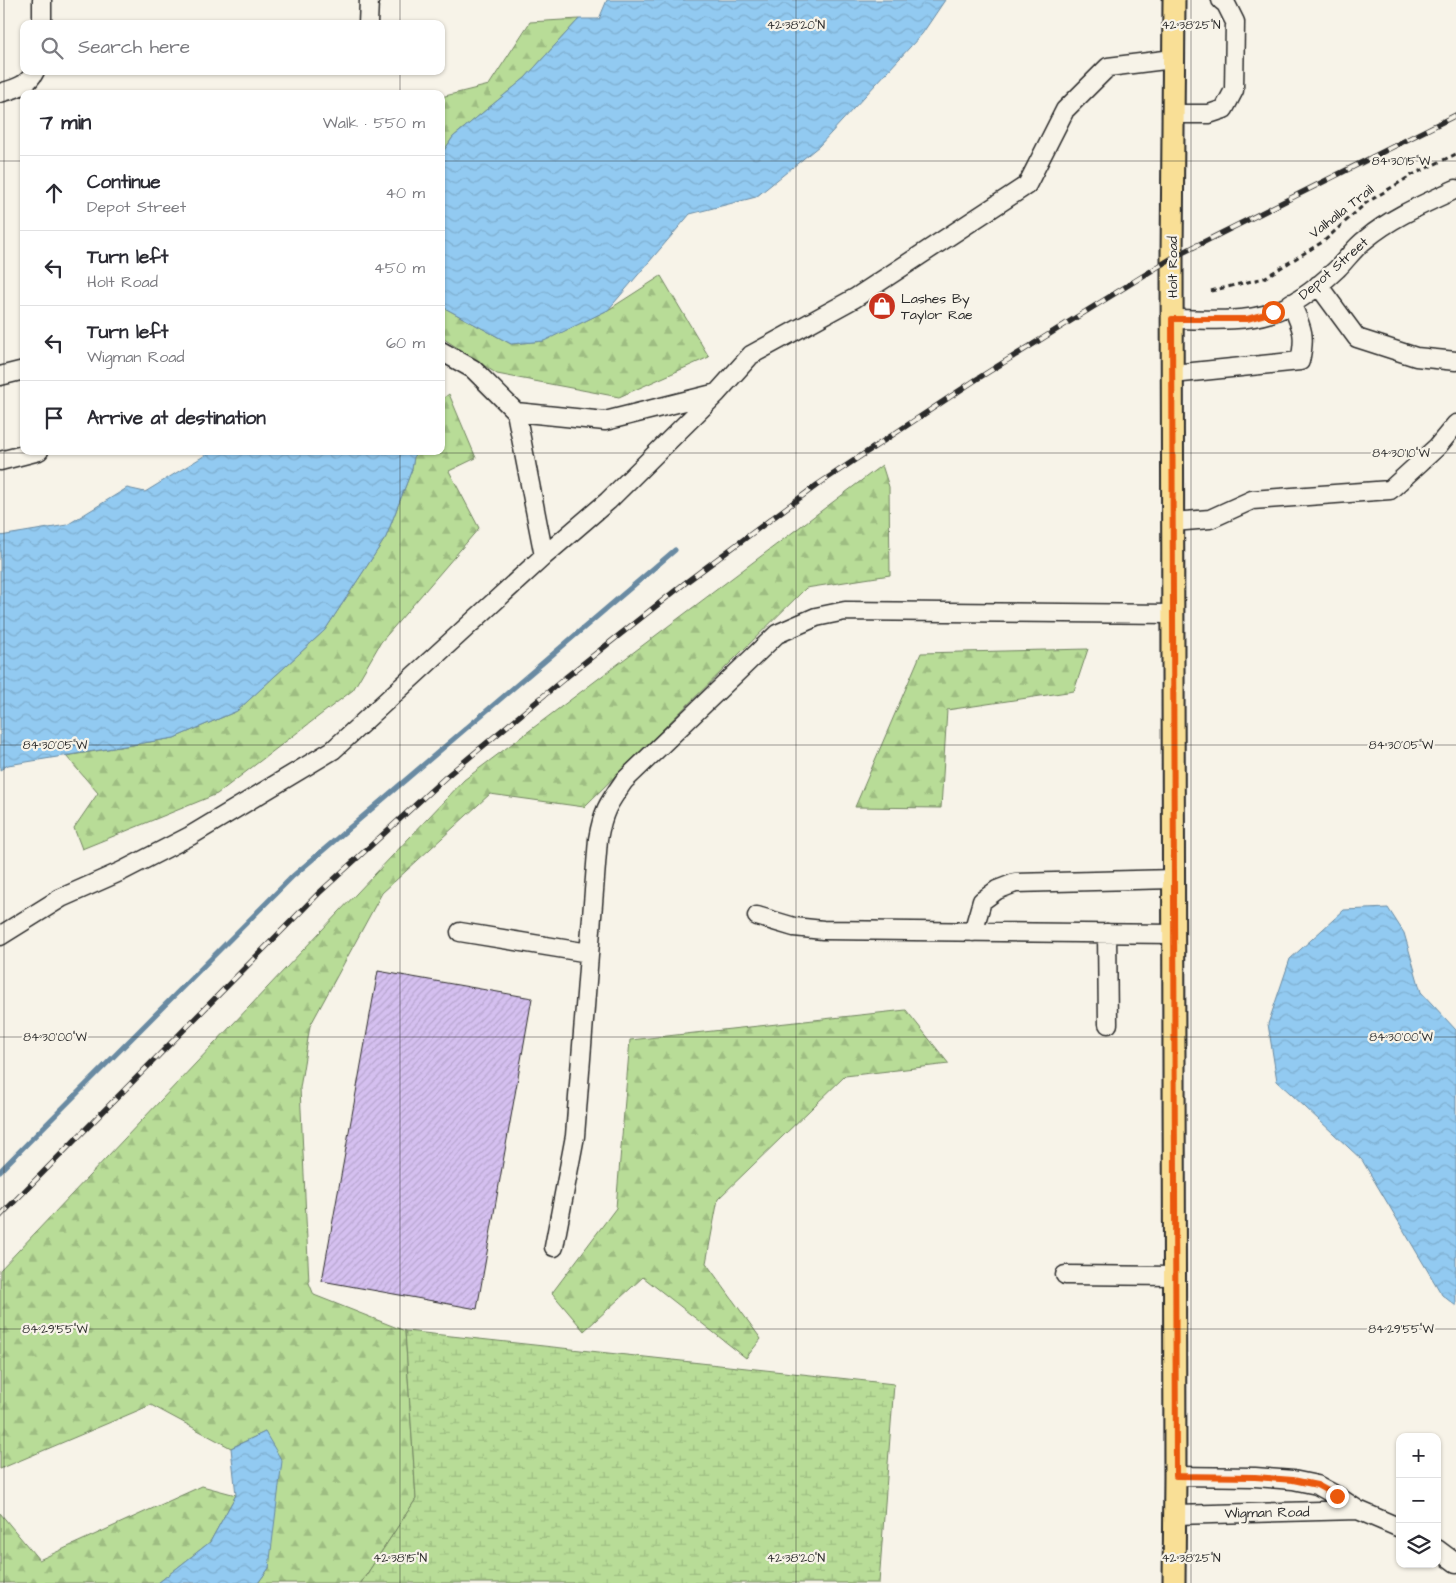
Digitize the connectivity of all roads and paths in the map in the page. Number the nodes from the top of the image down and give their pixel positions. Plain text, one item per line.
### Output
1 (42, 0) edge
2 (369, 0) edge
3 (1174, 0) edge
4 (1229, 1) edge
5 (42, 20) edge
6 (368, 20) edge
7 (1173, 59) junction
8 (33, 75) edge
9 (0, 93) edge
10 (1173, 114) junction
11 (1456, 154) edge
12 (1456, 189) edge
13 (1318, 285) junction
14 (1210, 291) dead end
15 (1291, 303) junction
16 (1172, 319) junction
17 (445, 353) edge
18 (1456, 361) edge
19 (20, 371) edge
20 (1173, 374) junction
21 (0, 376) edge
22 (717, 393) junction
23 (516, 412) junction
24 (1456, 424) edge
25 (23, 455) edge
26 (0, 461) edge
27 (1173, 522) junction
28 (544, 556) junction
29 (1173, 614) junction
30 (1174, 879) junction
31 (757, 916) dead end
32 (460, 932) dead end
33 (973, 932) junction
34 (1107, 933) junction
35 (1174, 934) junction
36 (0, 936) edge
37 (589, 953) junction
38 (1108, 1024) dead end
39 (554, 1247) dead end
40 (1065, 1275) dead end
41 (1175, 1276) junction
42 (1176, 1476) junction
43 (1358, 1510) junction
44 (1176, 1515) junction
45 (1396, 1526) edge
46 (1441, 1552) edge
47 (1456, 1563) edge
48 (1174, 1583) edge

1 - 5 street
2 - 6 street
3 - 7 main road, Holt Road
4 - 10 street
7 - 10 main road, Holt Road
7 - 22 street
8 - 9 street
10 - 16 main road, Holt Road
11 - 14 path, Valhalla Trail
12 - 13 street, Depot Street
13 - 15 street, Depot Street
13 - 18 street
15 - 16 street, Depot Street
15 - 20 street
16 - 20 main road, Holt Road
17 - 23 street
19 - 21 street
20 - 27 main road, Holt Road
22 - 23 street
22 - 28 street
23 - 28 street
24 - 27 street
25 - 26 street
27 - 29 main road, Holt Road
28 - 36 street
29 - 30 main road, Holt Road
29 - 37 street
30 - 33 street
30 - 35 main road, Holt Road
31 - 33 street
32 - 37 street
33 - 34 street
34 - 35 street
34 - 38 street
35 - 41 main road, Holt Road
37 - 39 street
40 - 41 street
41 - 42 main road, Holt Road
42 - 43 street, Wigman Road
42 - 44 main road, Holt Road
43 - 44 street, Wigman Road
43 - 45 street, Wigman Road
44 - 48 main road, Holt Road
46 - 47 street

